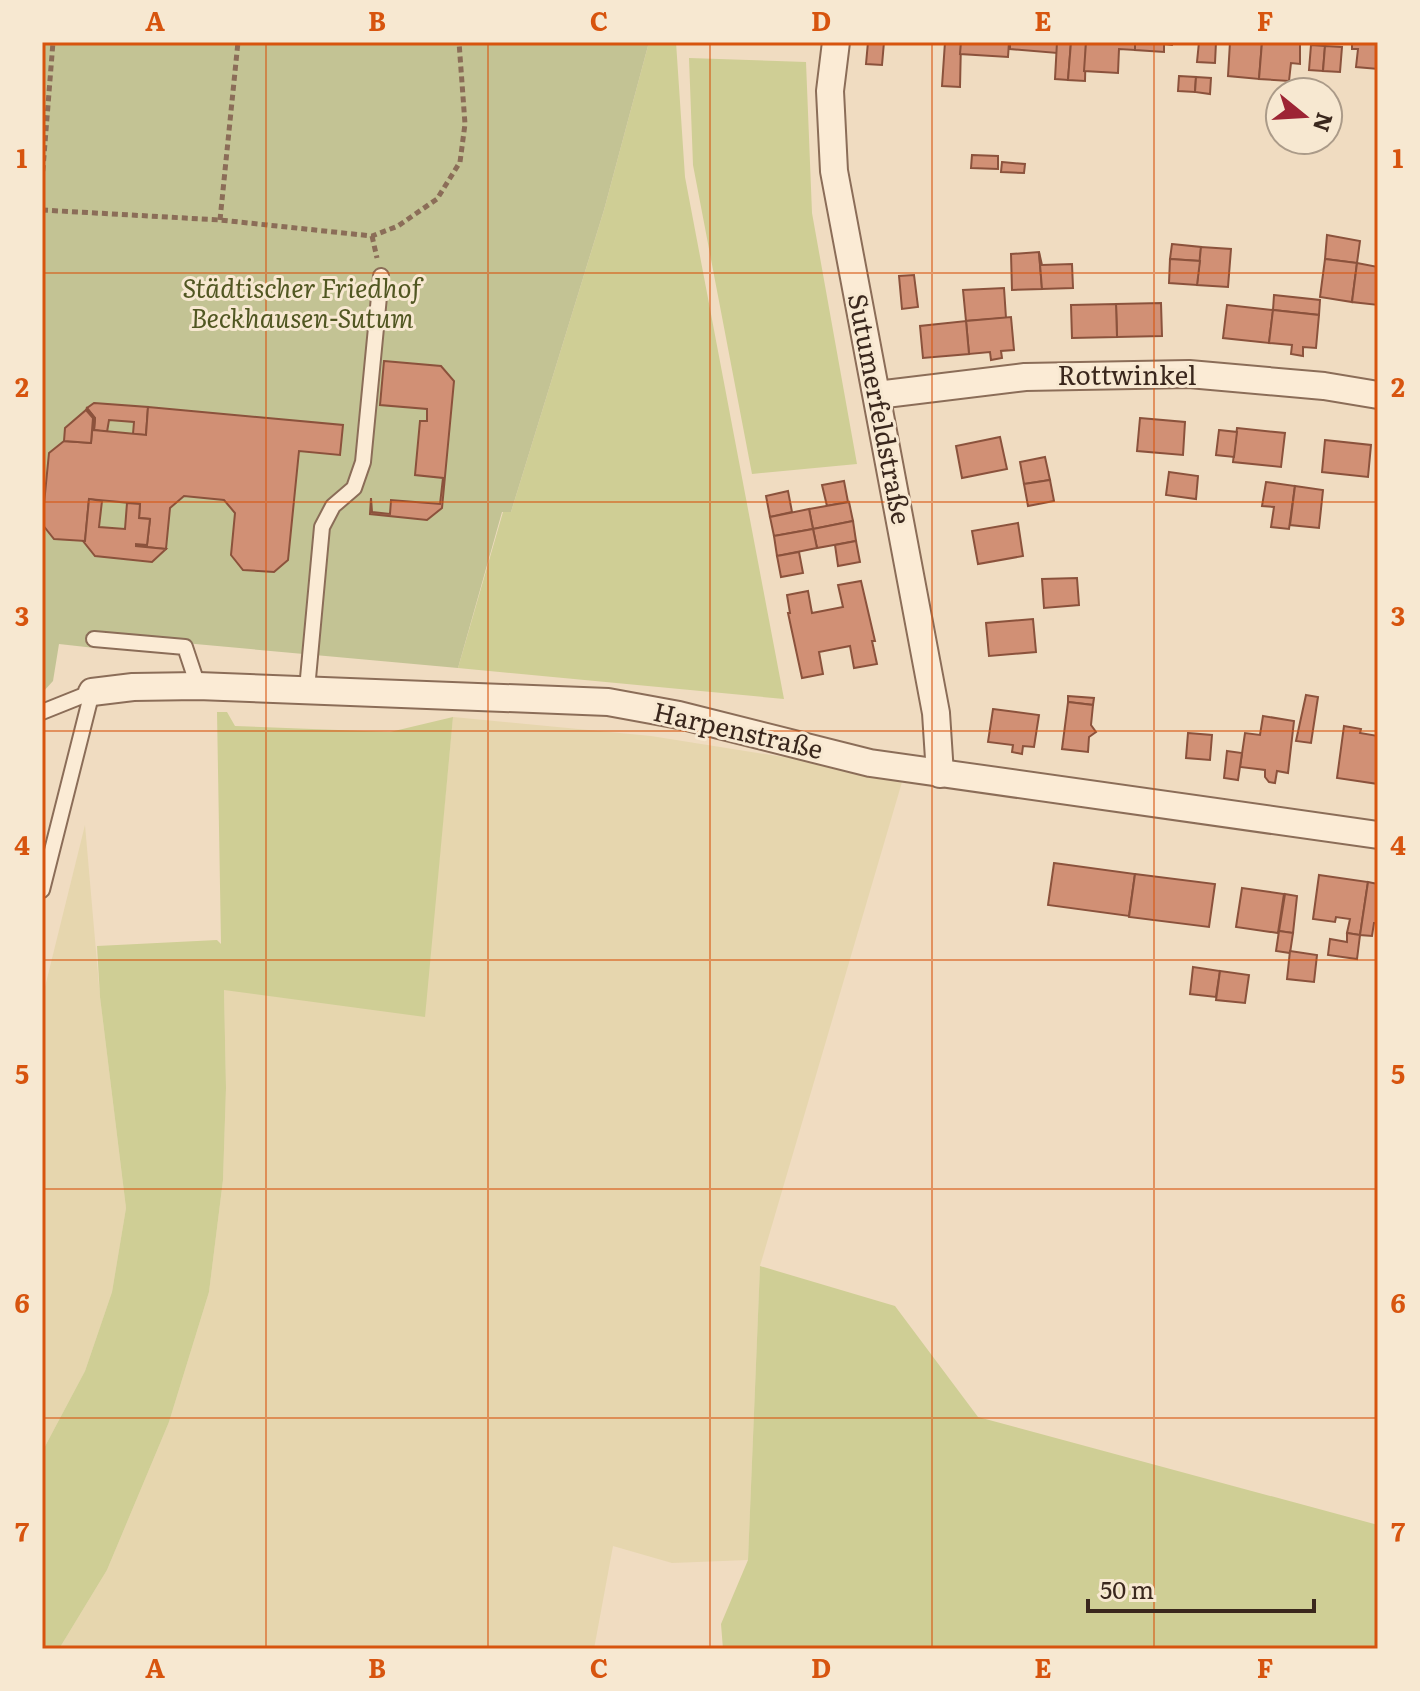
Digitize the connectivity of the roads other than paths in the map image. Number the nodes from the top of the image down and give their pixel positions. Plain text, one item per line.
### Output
1 (836, 42) edge
2 (381, 276) dead end
3 (877, 395) junction
4 (1378, 395) edge
5 (94, 639) dead end
6 (198, 686) junction
7 (307, 689) junction
8 (92, 692) junction
9 (42, 712) edge
10 (940, 774) junction
11 (1378, 835) edge
12 (42, 890) edge

1 - 3 street, Sutumerfeldstraße
2 - 7 lane
3 - 4 street, Rottwinkel
3 - 10 street, Sutumerfeldstraße
5 - 6 lane
6 - 7 street, Harpenstraße
6 - 8 street, Harpenstraße
7 - 10 street, Harpenstraße
8 - 9 lane
8 - 12 lane
10 - 11 street, Harpenstraße

